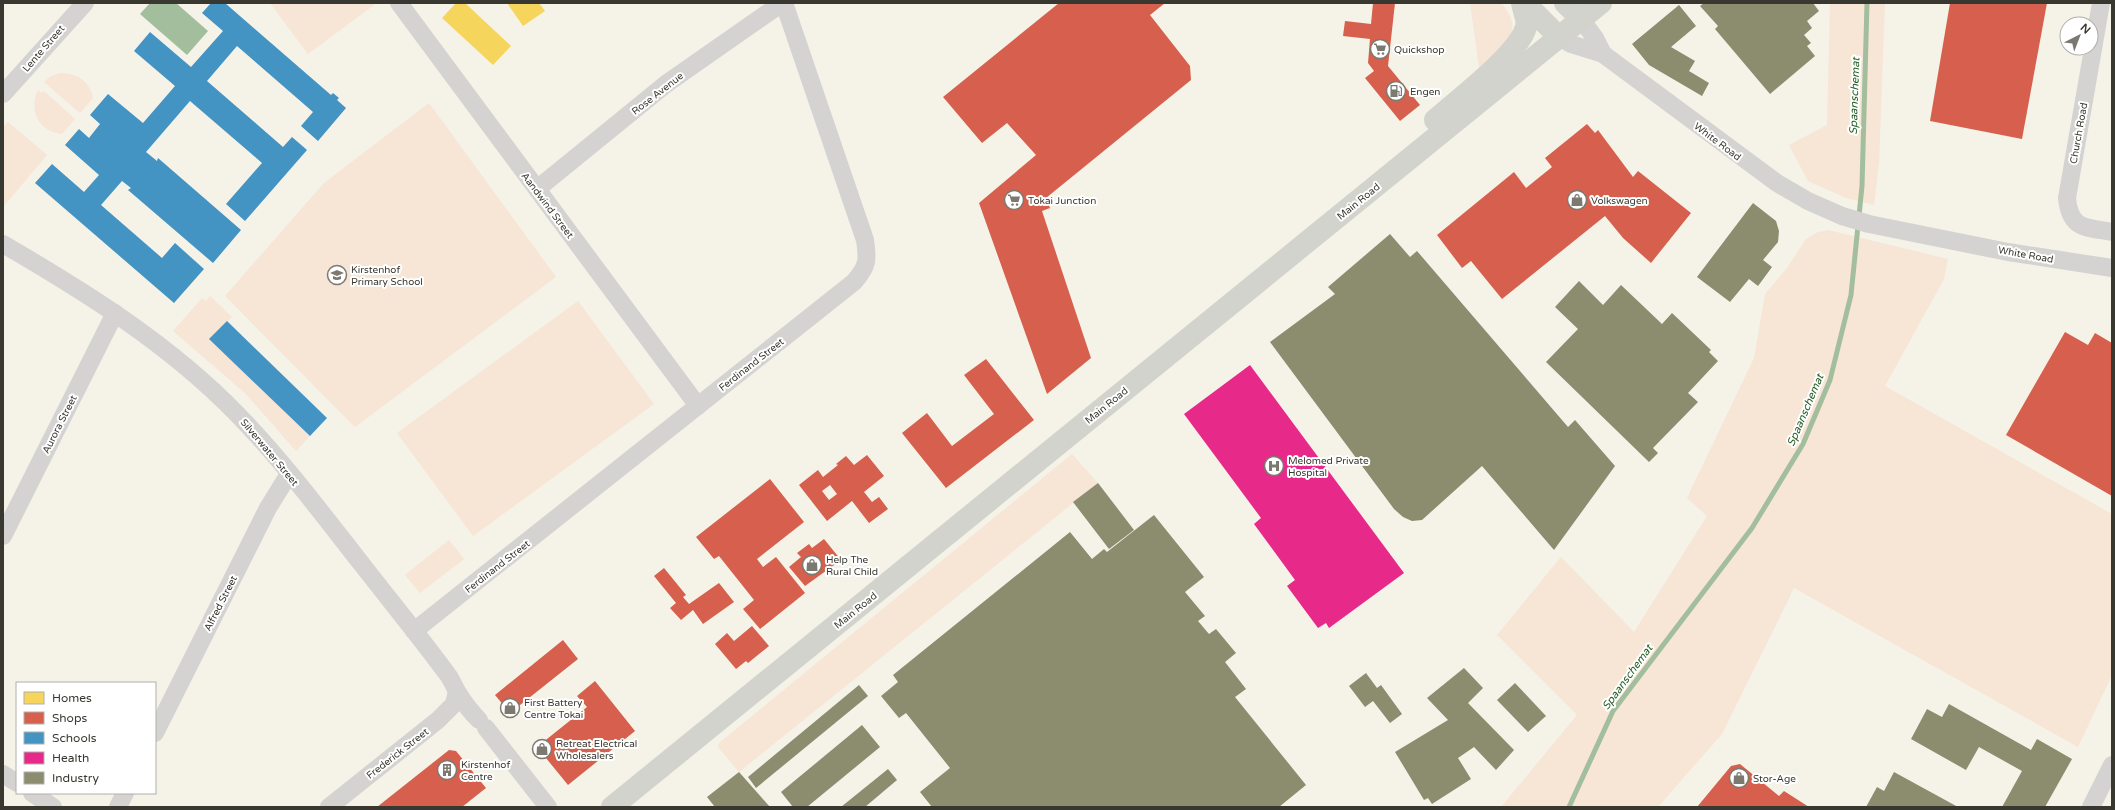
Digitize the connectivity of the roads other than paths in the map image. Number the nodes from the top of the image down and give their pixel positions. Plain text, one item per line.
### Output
1 (85, 3) edge
2 (783, 3) edge
3 (1524, 3) edge
4 (1565, 3) edge
5 (1601, 3) edge
6 (2102, 3) edge
7 (403, 4) edge
8 (1581, 19) junction
9 (1559, 37) junction
10 (1603, 54) junction
11 (3, 94) edge
12 (537, 189) junction
13 (2112, 232) edge
14 (3, 244) edge
15 (2112, 268) edge
16 (115, 313) junction
17 (1185, 341) junction
18 (698, 406) junction
19 (289, 474) junction
20 (3, 536) edge
21 (414, 631) junction
22 (457, 692) junction
23 (156, 731) edge
24 (2112, 765) edge
25 (3, 774) edge
26 (16, 782) edge
27 (34, 794) edge
28 (124, 794) edge
29 (53, 807) edge
30 (118, 807) edge
31 (329, 807) edge
32 (548, 807) edge
33 (612, 807) edge
34 (2092, 807) edge

1 - 11 street, Lente Street
2 - 12 street, Rose Avenue
2 - 18 street, Ferdinand Street
3 - 9 main road
3 - 17 main road
4 - 8 main road
5 - 8 main road, Main Road
6 - 13 street, Church Road
7 - 12 street, Aandwind Street
8 - 9 main road, Main Road
8 - 10 street, White Road
9 - 10 street, White Road
9 - 17 main road, Main Road
10 - 15 street, White Road
12 - 18 street, Aandwind Street
14 - 16 street, Silverwater Street
16 - 19 street, Silverwater Street
16 - 20 street, Aurora Street
17 - 33 main road, Main Road
18 - 21 street, Ferdinand Street
19 - 21 street, Silverwater Street
19 - 23 street, Alfred Street
21 - 22 street, Silverwater Street
22 - 31 street, Frederick Street
22 - 32 street, Silverwater Street
24 - 34 street
25 - 26 street
27 - 29 street
28 - 30 street

